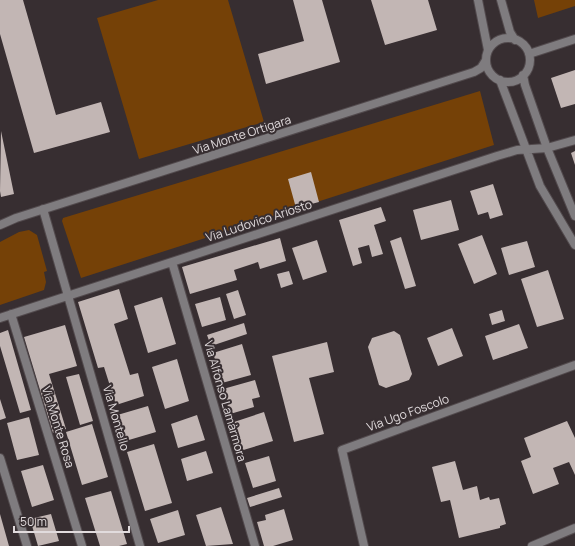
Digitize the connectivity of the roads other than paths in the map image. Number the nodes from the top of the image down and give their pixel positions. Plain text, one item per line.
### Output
1 (478, 0) edge
2 (501, 0) edge
3 (575, 39) edge
4 (515, 40) junction
5 (488, 50) junction
6 (529, 54) junction
7 (486, 60) junction
8 (523, 75) junction
9 (500, 80) junction
10 (575, 140) edge
11 (547, 148) junction
12 (525, 149) junction
13 (43, 210) junction
14 (575, 216) edge
15 (0, 226) edge
16 (572, 237) edge
17 (575, 245) edge
18 (172, 262) junction
19 (68, 296) junction
20 (11, 314) junction
21 (0, 318) edge
22 (575, 365) edge
23 (0, 458) edge
24 (575, 528) edge
25 (27, 546) edge
26 (82, 546) edge
27 (140, 546) edge
28 (255, 546) edge
29 (364, 546) edge
30 (532, 546) edge

1 - 5 street
2 - 4 street
3 - 6 street
4 - 5 street
4 - 6 street
5 - 7 street
6 - 8 street
7 - 9 street
7 - 13 street, Via Monte Ortigara
8 - 9 street
8 - 11 street
9 - 12 street
10 - 11 street, Via Ludovico Ariosto
11 - 12 street, Via Ludovico Ariosto
11 - 14 street
12 - 16 street
12 - 18 street, Via Ludovico Ariosto
13 - 15 street, Via Monte Ortigara
13 - 19 street, Via Montello
16 - 17 street
18 - 19 street, Via Ludovico Ariosto
18 - 28 street, Via Alfonso Lamàrmora
19 - 20 street, Via Ludovico Ariosto
19 - 27 street, Via Montello
20 - 21 street, Via Ludovico Ariosto
20 - 26 street, Via Monte Rosa
22 - 29 street, Via Ugo Foscolo
23 - 25 street
24 - 30 street

